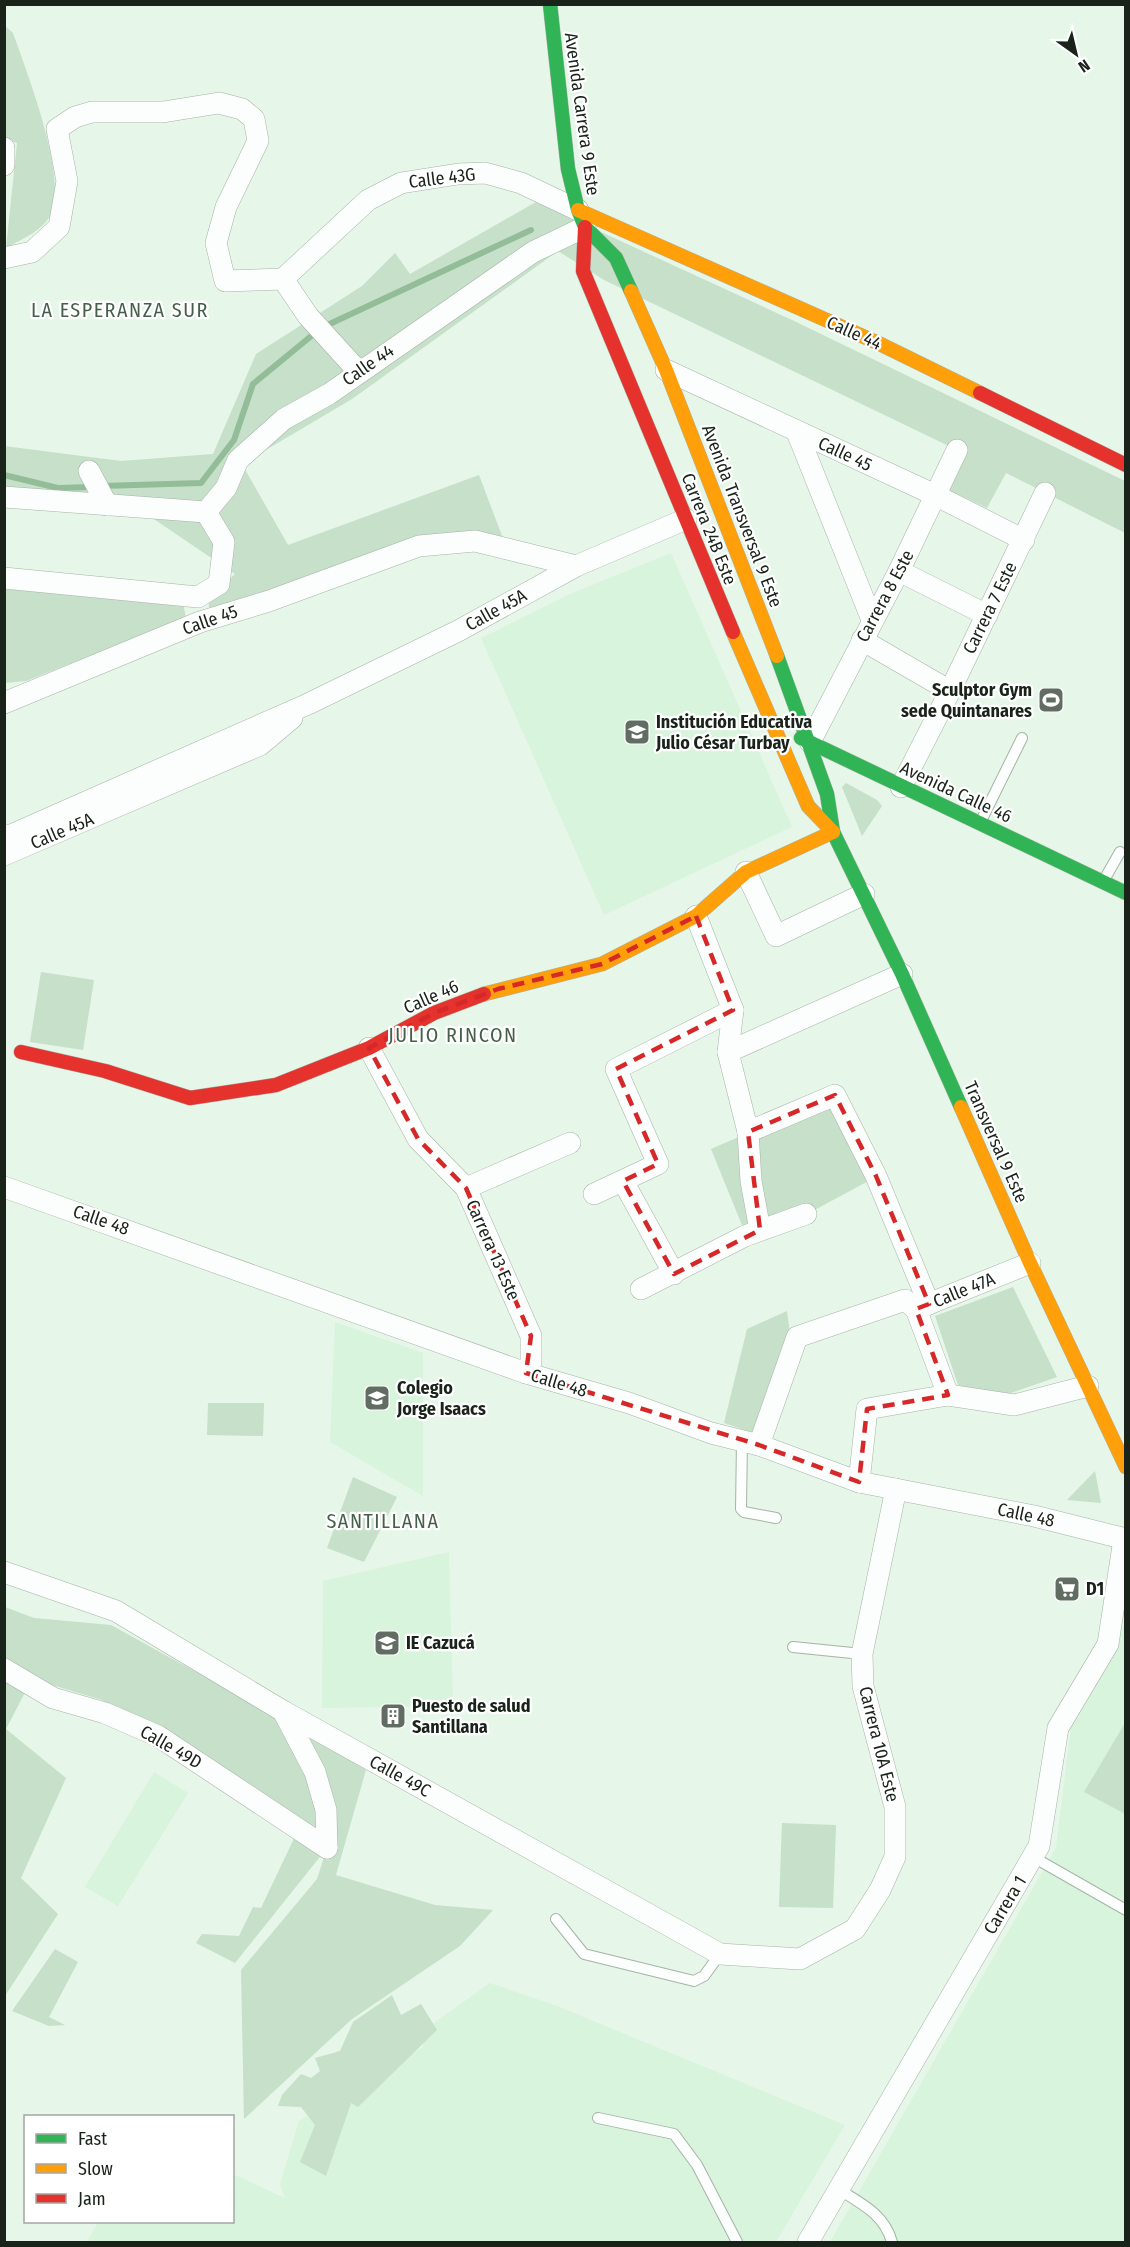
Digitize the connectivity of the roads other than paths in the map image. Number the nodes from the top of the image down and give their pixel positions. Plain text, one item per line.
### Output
1 (550, 4) edge
2 (582, 219) junction
3 (4, 258) edge
4 (282, 279) junction
5 (666, 370) junction
6 (358, 371) junction
7 (797, 432) junction
8 (957, 450) dead end
9 (1125, 465) edge
10 (88, 471) dead end
11 (1045, 493) dead end
12 (935, 495) junction
13 (4, 497) edge
14 (107, 505) junction
15 (206, 512) junction
16 (686, 519) junction
17 (1024, 540) junction
18 (576, 566) junction
19 (899, 571) junction
20 (4, 578) edge
21 (198, 597) junction
22 (987, 615) junction
23 (872, 620) junction
24 (200, 622) junction
25 (862, 640) junction
26 (951, 691) junction
27 (4, 703) edge
28 (771, 724) junction
29 (1022, 738) dead end
30 (810, 741) junction
31 (901, 787) junction
32 (980, 822) junction
33 (833, 832) junction
34 (9, 844) edge
35 (1120, 852) dead end
36 (746, 872) junction
37 (1103, 882) junction
38 (1125, 893) edge
39 (864, 894) junction
40 (696, 916) junction
41 (902, 974) junction
42 (733, 1010) junction
43 (369, 1048) junction
44 (21, 1052) dead end
45 (728, 1053) junction
46 (748, 1132) junction
47 (570, 1143) dead end
48 (623, 1181) junction
49 (4, 1187) edge
50 (466, 1188) junction
51 (594, 1194) dead end
52 (806, 1214) dead end
53 (760, 1230) junction
54 (1030, 1263) junction
55 (674, 1274) junction
56 (641, 1289) dead end
57 (923, 1307) junction
58 (526, 1373) junction
59 (1088, 1386) junction
60 (948, 1395) junction
61 (751, 1443) junction
62 (1125, 1467) edge
63 (859, 1482) junction
64 (896, 1489) junction
65 (777, 1518) dead end
66 (1125, 1539) edge
67 (4, 1572) edge
68 (793, 1647) dead end
69 (862, 1654) junction
70 (4, 1669) edge
71 (283, 1711) junction
72 (1033, 1857) junction
73 (1125, 1910) edge
74 (556, 1919) dead end
75 (720, 1954) junction
76 (800, 1959) joint
77 (598, 2118) dead end
78 (838, 2189) junction
79 (737, 2242) edge
80 (808, 2242) edge
81 (892, 2242) edge

1 - 2 street, Avenida Carrera 9 Este
2 - 4 street, Calle 43G
2 - 5 street, Avenida Transversal 9 Este
2 - 6 street, Calle 44
2 - 9 street, Calle 44
2 - 16 street, Carrera 24B Este
3 - 4 street
4 - 6 street
5 - 7 street, Calle 45
5 - 30 street, Avenida Transversal 9 Este
6 - 15 street, Calle 44
7 - 12 street, Calle 45
7 - 23 street
8 - 12 street, Carrera 8 Este
10 - 14 street
11 - 17 street, Carrera 7 Este
12 - 17 street, Calle 45
12 - 19 street, Carrera 8 Este
13 - 14 street
14 - 15 street
15 - 21 street
16 - 18 street, Calle 45A
16 - 28 street, Carrera 24B Este
17 - 22 street, Carrera 7 Este
18 - 24 street, Calle 45
18 - 34 street, Calle 45A
19 - 22 street
19 - 23 street, Carrera 8 Este
20 - 21 street
21 - 24 street
22 - 26 street, Carrera 7 Este
23 - 25 street, Carrera 8 Este
24 - 27 street, Calle 45
25 - 26 street
25 - 30 street, Carrera 8 Este
26 - 31 street, Carrera 7 Este
28 - 30 street, Avenida Calle 46
28 - 33 street, Carrera 24B Este
29 - 32 lane
30 - 31 street, Avenida Calle 46
30 - 33 street, Avenida Transversal 9 Este
31 - 32 street, Avenida Calle 46
32 - 37 street, Avenida Calle 46
33 - 36 street, Calle 46
33 - 39 street, Transversal 9 Este
35 - 37 lane
36 - 39 street
36 - 40 street, Calle 46
37 - 38 street, Avenida Calle 46
39 - 41 street, Transversal 9 Este
40 - 42 street
40 - 43 street, Calle 46
41 - 45 street
41 - 54 street, Transversal 9 Este
42 - 45 street
42 - 48 street
43 - 44 street, Calle 46
43 - 50 street, Carrera 13 Este
45 - 46 street
46 - 53 street
46 - 57 street
47 - 50 street
48 - 51 street
48 - 55 street
49 - 58 street, Calle 48
50 - 58 street, Carrera 13 Este
52 - 53 street
53 - 55 street
54 - 57 street, Calle 47A
54 - 59 street, Transversal 9 Este
55 - 56 street
57 - 60 street
57 - 61 street, Calle 47A
58 - 61 street, Calle 48
59 - 60 street
59 - 62 street, Transversal 9 Este
60 - 63 street
61 - 63 street, Calle 48
61 - 65 lane
63 - 64 street, Calle 48
64 - 66 street, Calle 48
64 - 69 street, Carrera 10A Este
66 - 72 street, Carrera 1
67 - 71 street, Calle 49C
68 - 69 lane
69 - 76 street, Carrera 10A Este
70 - 71 street, Calle 49D
71 - 75 street, Calle 49C
72 - 73 lane
72 - 78 street, Carrera 1
74 - 75 lane
75 - 76 street, Calle 49C
77 - 79 lane
78 - 80 street, Carrera 1
78 - 81 lane

